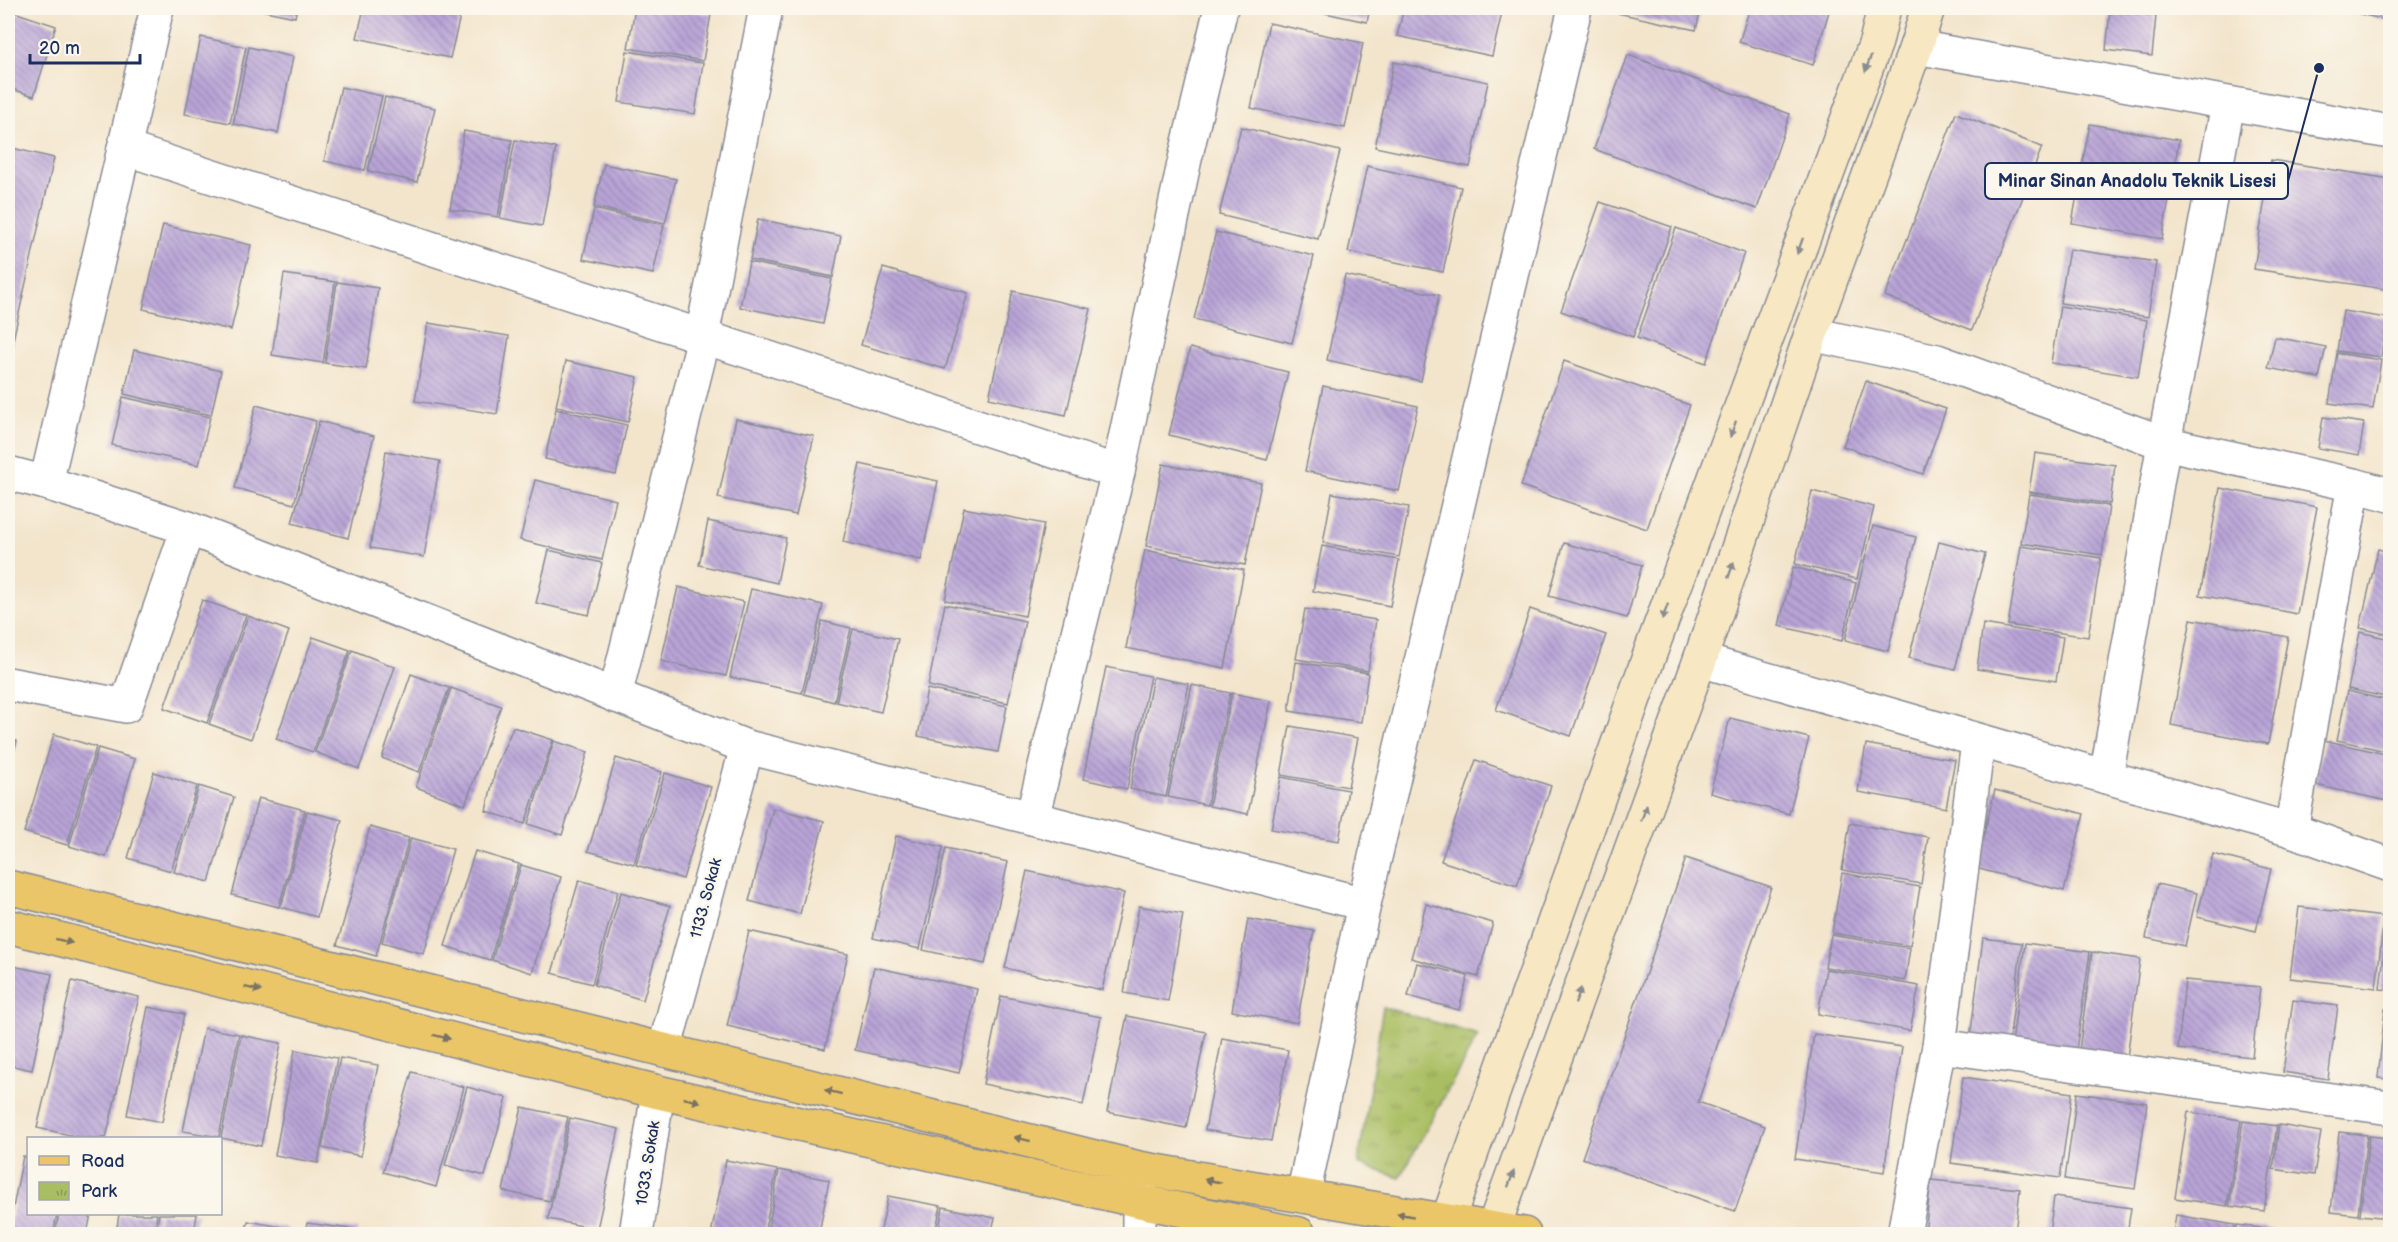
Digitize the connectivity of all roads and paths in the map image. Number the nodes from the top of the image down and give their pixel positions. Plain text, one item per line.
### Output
1 (157, 8) edge
2 (766, 8) edge
3 (1221, 8) edge
4 (1575, 8) edge
5 (1884, 8) edge
6 (1928, 8) edge
7 (1917, 47) junction
8 (2228, 104) junction
9 (2391, 132) edge
10 (124, 148) junction
11 (1811, 334) junction
12 (703, 336) junction
13 (2164, 443) junction
14 (1118, 472) junction
15 (8, 473) edge
16 (46, 483) junction
17 (2354, 485) junction
18 (2391, 495) edge
19 (188, 528) junction
20 (1700, 660) junction
21 (8, 684) edge
22 (615, 696) junction
23 (1978, 742) junction
24 (747, 747) junction
25 (2106, 777) junction
26 (1032, 818) junction
27 (2290, 830) junction
28 (2391, 865) edge
29 (8, 887) edge
30 (1364, 904) junction
31 (8, 926) edge
32 (1940, 1046) junction
33 (664, 1050) junction
34 (658, 1092) junction
35 (2391, 1108) edge
36 (1139, 1168) junction
37 (1303, 1196) junction
38 (1139, 1202) junction
39 (1446, 1228) edge
40 (1503, 1233) edge
41 (636, 1234) edge
42 (1139, 1234) edge
43 (1299, 1234) edge
44 (1904, 1234) edge

1 - 10 street
2 - 12 street
3 - 14 street
4 - 30 street
5 -> 39 street
6 - 7 street
7 - 8 street
7 - 11 street
8 - 9 street
8 - 13 street
10 - 12 street
10 - 16 street
11 - 13 street
20 -> 11 street
12 - 14 street
12 - 22 street
13 - 17 street
13 - 25 street
14 - 26 street
15 - 16 street
16 - 19 street
17 - 18 street
17 - 27 street
19 - 21 street
19 - 22 street
20 - 23 street
40 -> 20 street
22 - 24 street
23 - 25 street
23 - 32 street
24 - 26 street
24 - 33 street, 1133. Sokak
25 - 27 street
26 - 30 street
27 - 28 street
29 - 33 main road
30 - 37 street
31 -> 34 main road
32 - 35 street
32 - 44 street
36 -> 33 main road
34 -> 38 main road
34 - 41 street, 1033. Sokak
37 -> 36 main road
36 - 38 street
39 -> 37 main road
38 - 42 street
38 - 43 main road
39 - 40 main road

